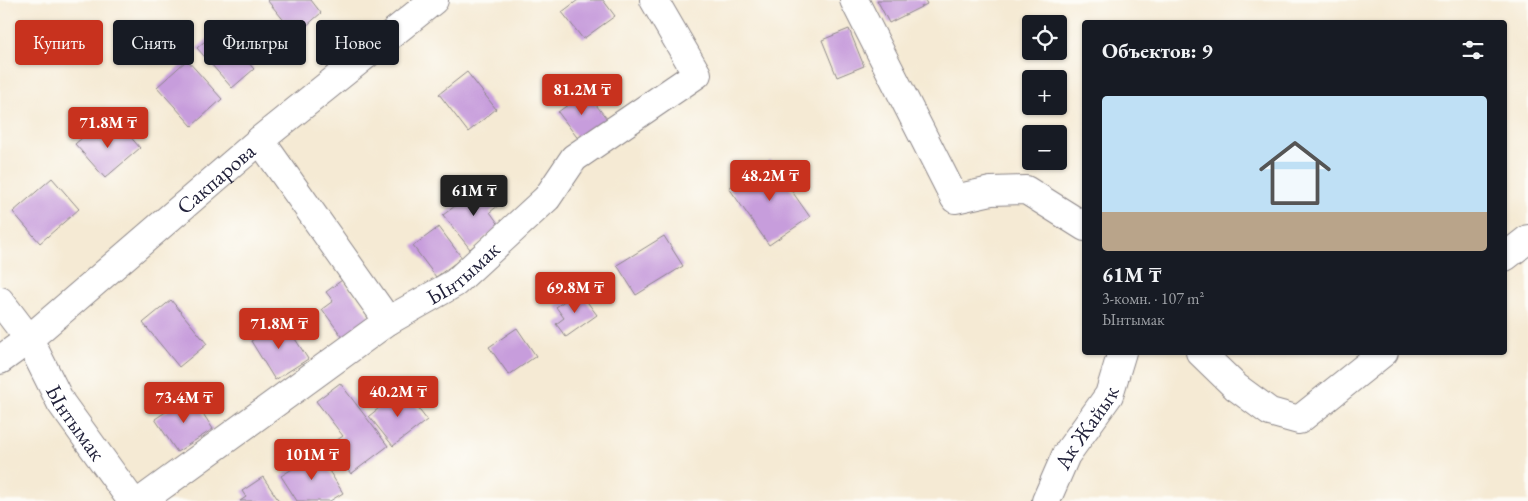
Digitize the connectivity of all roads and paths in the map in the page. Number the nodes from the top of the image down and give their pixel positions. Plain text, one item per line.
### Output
1 (434, 0) edge
2 (654, 0) edge
3 (854, 0) edge
4 (260, 140) junction
5 (1082, 225) edge
6 (1528, 239) edge
7 (1507, 255) edge
8 (0, 301) edge
9 (388, 321) junction
10 (29, 339) junction
11 (1121, 355) edge
12 (1203, 355) edge
13 (1380, 355) edge
14 (0, 360) edge
15 (132, 501) edge
16 (141, 501) edge
17 (1046, 501) edge

1 - 4 street, Сакпарова
2 - 9 street, Ынтымак
3 - 5 street
4 - 9 street
4 - 10 street, Сакпарова
6 - 7 street
8 - 10 street, Ынтымак
9 - 16 street, Ынтымак
10 - 14 street, Сакпарова
10 - 15 street, Ынтымак
11 - 17 street, Ак Жайык
12 - 13 street

